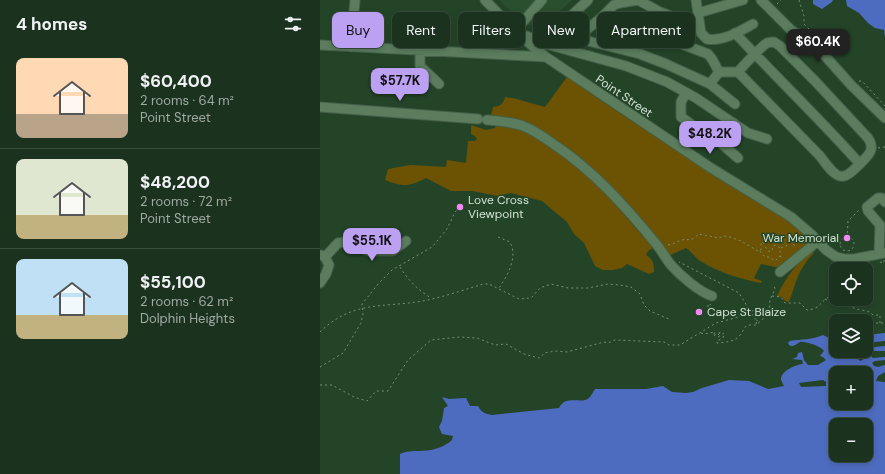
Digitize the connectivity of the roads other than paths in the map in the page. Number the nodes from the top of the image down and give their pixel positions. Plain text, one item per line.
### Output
1 (355, 0) edge
2 (485, 0) edge
3 (542, 0) edge
4 (588, 0) edge
5 (638, 0) edge
6 (641, 0) edge
7 (696, 0) edge
8 (743, 0) edge
9 (761, 0) edge
10 (711, 4) edge
11 (354, 12) edge
12 (497, 12) edge
13 (575, 12) edge
14 (607, 12) edge
15 (660, 12) edge
16 (698, 13) junction
17 (597, 21) edge
18 (752, 24) dead end
19 (525, 26) edge
20 (735, 33) junction
21 (525, 39) edge
22 (597, 43) edge
23 (320, 45) edge
24 (332, 46) edge
25 (368, 48) edge
26 (572, 48) edge
27 (614, 48) edge
28 (692, 48) edge
29 (534, 49) joint
30 (420, 51) junction
31 (755, 54) junction
32 (546, 57) junction
33 (719, 72) junction
34 (738, 72) junction
35 (439, 84) dead end
36 (710, 84) junction
37 (686, 93) junction
38 (735, 104) dead end
39 (320, 107) edge
40 (885, 118) edge
41 (734, 123) junction
42 (767, 139) dead end
43 (714, 140) dead end
44 (738, 158) dead end
45 (860, 164) junction
46 (885, 202) edge
47 (883, 229) edge
48 (406, 241) dead end
49 (818, 241) junction
50 (882, 254) edge
51 (323, 256) edge
52 (780, 272) dead end
53 (320, 283) edge
54 (712, 296) dead end

1 - 11 street
2 - 12 street, Point Street
3 - 19 street
4 - 13 street
5 - 6 street
5 - 14 street
5 - 15 street
7 - 16 street
8 - 10 street
9 - 40 street
10 - 16 street
16 - 20 street
17 - 22 street
18 - 20 street
20 - 31 street
21 - 29 street, Point Street
23 - 24 street
25 - 30 street
26 - 37 street
27 - 36 street
28 - 33 street
29 - 32 street, Point Street
30 - 32 street
30 - 35 street
31 - 34 street
31 - 45 street
31 - 45 street
32 - 49 street, Point Street
33 - 34 street
33 - 36 street
34 - 45 street
36 - 38 street
37 - 41 street
37 - 43 street
39 - 54 street
41 - 42 street
41 - 44 street
46 - 47 street
47 - 50 street
48 - 51 street
49 - 50 street, Point Street
49 - 52 street
51 - 53 street

